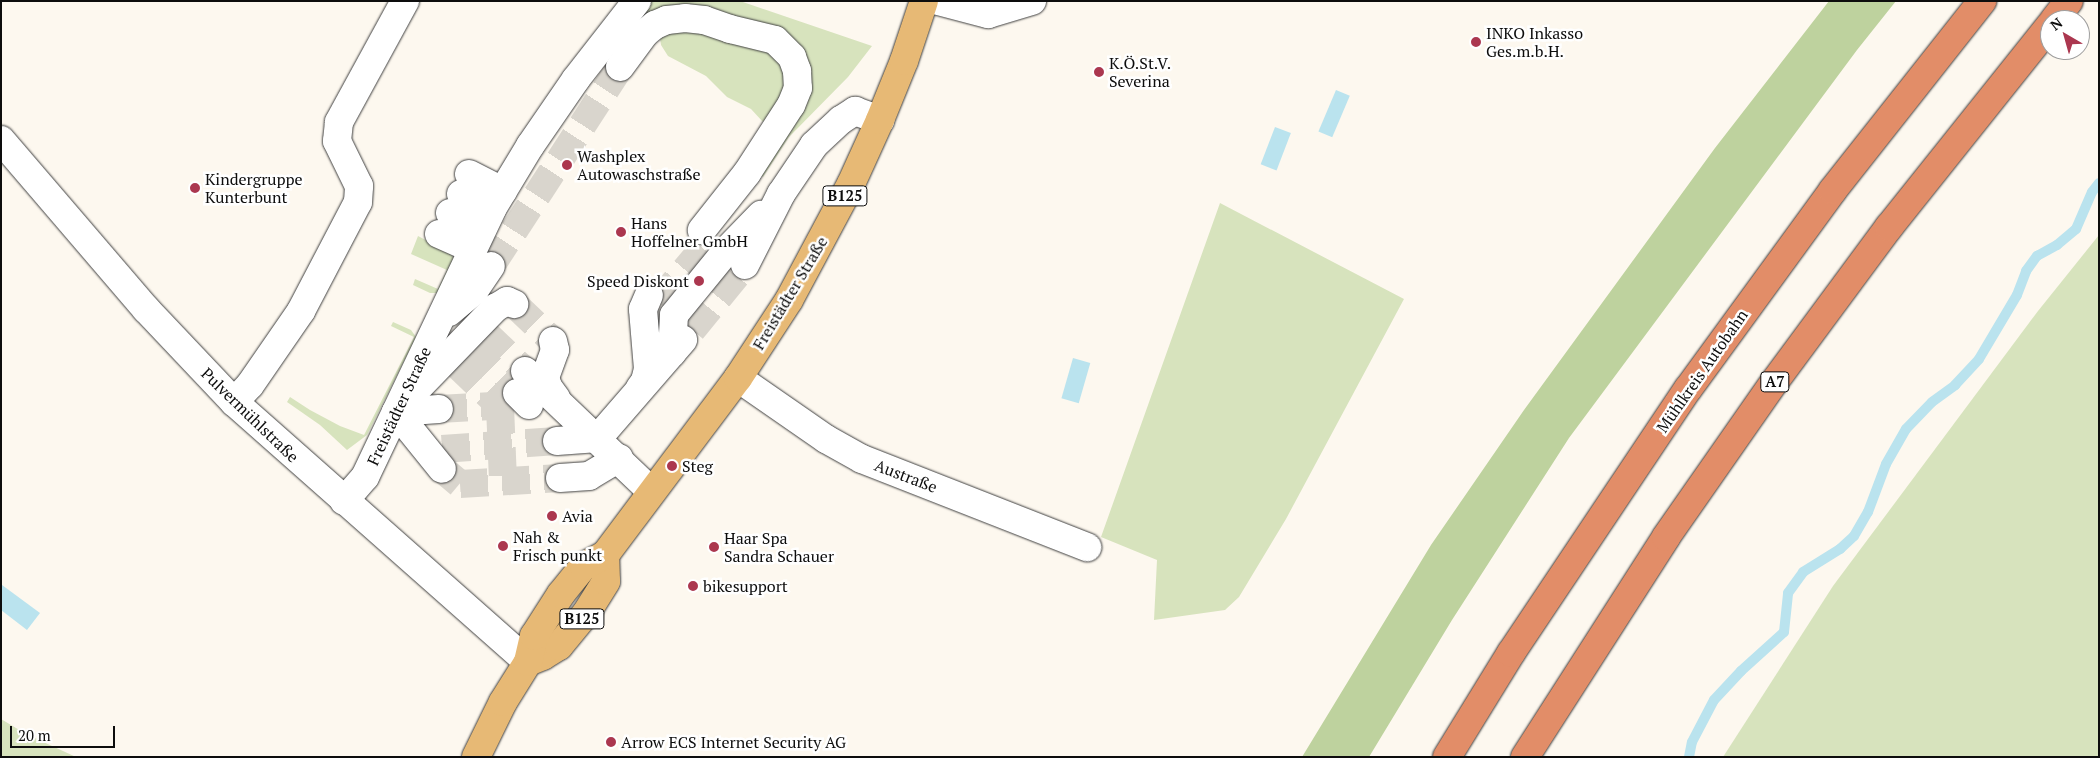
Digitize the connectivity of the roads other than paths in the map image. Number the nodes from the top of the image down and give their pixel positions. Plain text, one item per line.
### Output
1 (405, 1) edge
2 (637, 1) edge
3 (924, 1) edge
4 (938, 1) edge
5 (1032, 1) edge
6 (1982, 1) edge
7 (2040, 37) edge
8 (620, 67) tunnel mouth
9 (880, 120) junction
10 (1, 140) edge
11 (781, 194) junction
12 (488, 229) junction
13 (746, 265) tunnel mouth
14 (514, 304) dead end
15 (439, 320) junction
16 (692, 330) tunnel mouth
17 (553, 341) dead end
18 (467, 345) junction
19 (672, 353) junction
20 (738, 378) junction
21 (637, 393) junction
22 (234, 402) junction
23 (439, 409) tunnel mouth
24 (396, 412) junction
25 (598, 438) junction
26 (557, 441) tunnel mouth
27 (619, 458) junction
28 (442, 459) tunnel mouth
29 (560, 478) tunnel mouth
30 (652, 492) junction
31 (344, 501) junction
32 (1087, 547) dead end
33 (528, 662) junction
34 (476, 757) edge
35 (1447, 757) edge
36 (1525, 757) edge

1 - 22 street
2 - 12 street, Freistädter Straße
3 - 9 main road, Freistädter Straße / B125
4 - 5 street
6 - 35 highway, Mühlkreis Autobahn
7 - 36 highway, A7
8 - 11 street
9 - 11 street
9 - 20 main road, Freistädter Straße / B125
10 - 22 street, Pulvermühlstraße
11 - 13 street
11 - 19 street
12 - 12 street
12 - 15 street, Freistädter Straße
14 - 18 street
15 - 18 street
15 - 24 street, Freistädter Straße
16 - 19 street
17 - 25 street
18 - 24 street
19 - 21 street
19 - 21 street
20 - 30 main road, Freistädter Straße / B125
20 - 32 street, Austraße
21 - 25 street
22 - 31 street, Pulvermühlstraße
23 - 24 street
24 - 28 street
24 - 31 street, Freistädter Straße
25 - 26 street
25 - 27 street
27 - 29 street
27 - 30 street
30 - 33 main road, Freistädter Straße / B125
31 - 33 street, Pulvermühlstraße
33 - 34 main road, Freistädter Straße / B125

